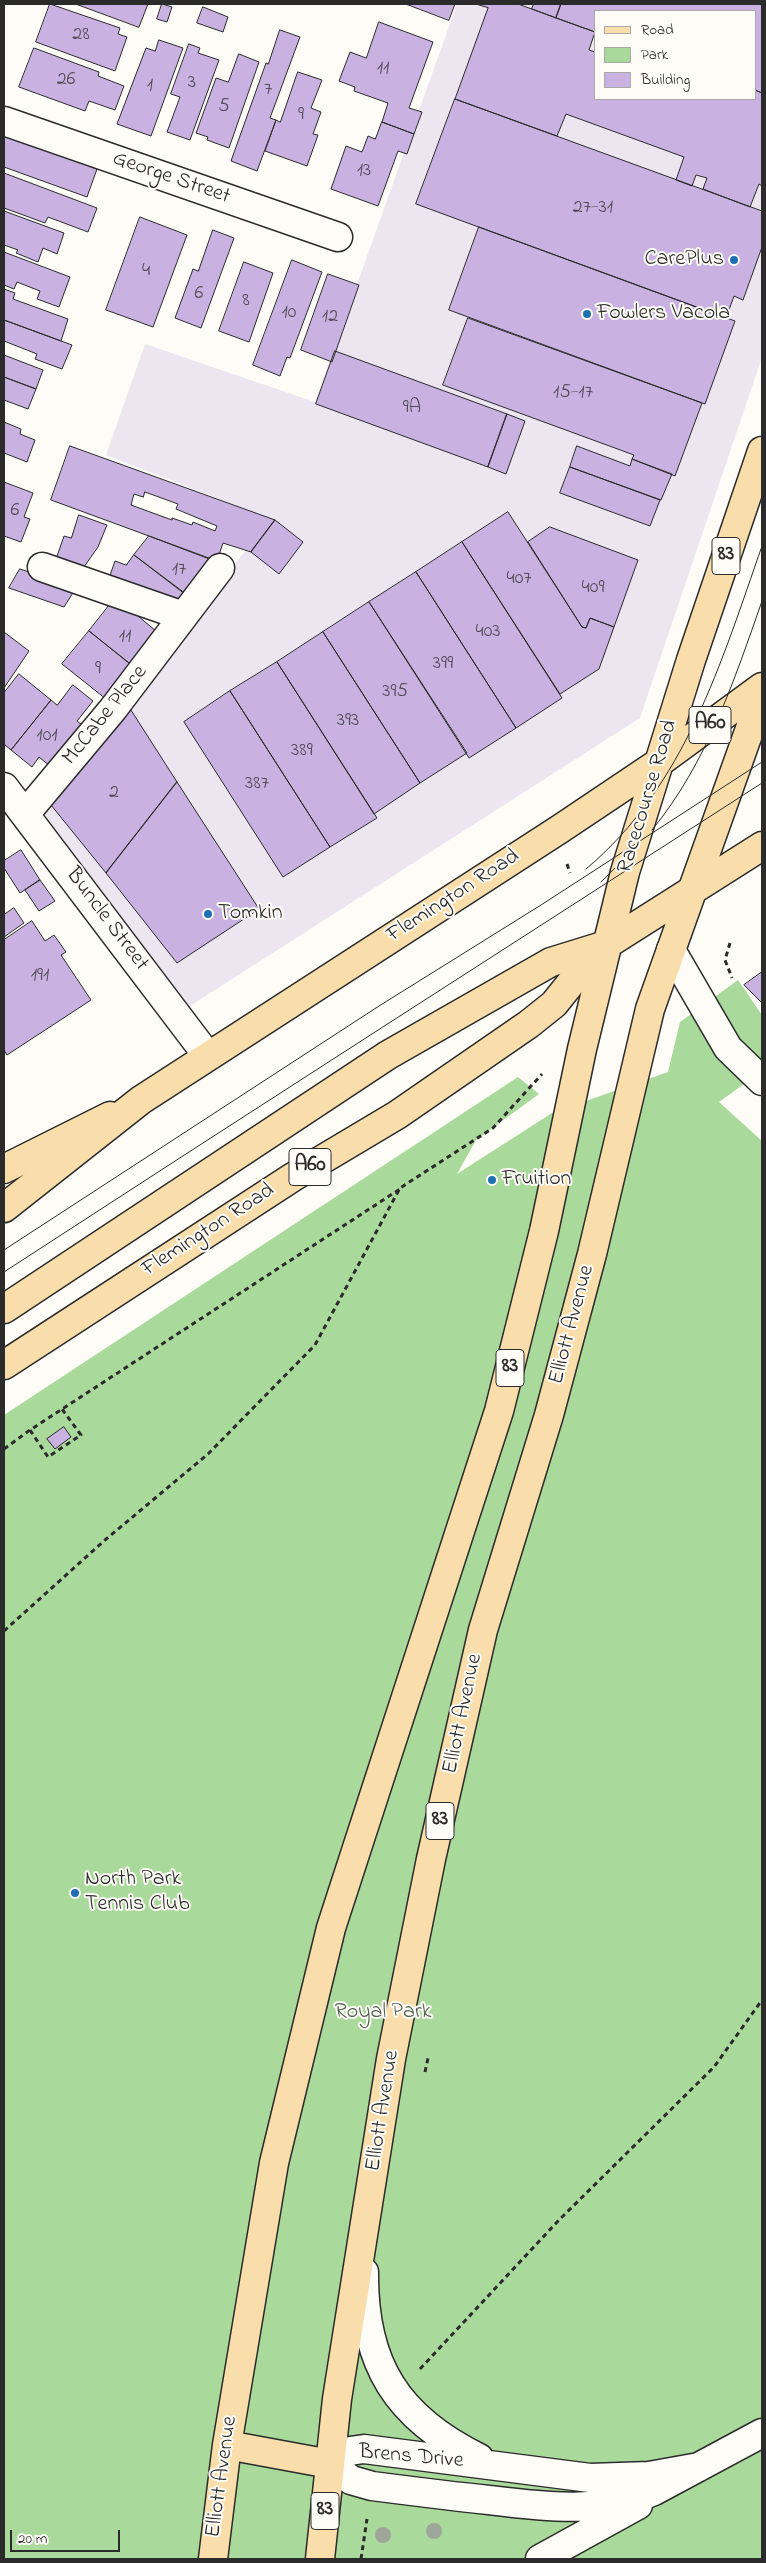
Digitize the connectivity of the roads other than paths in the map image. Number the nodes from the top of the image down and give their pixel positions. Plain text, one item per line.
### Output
1 (4, 121) edge
2 (338, 237) dead end
3 (762, 452) edge
4 (42, 566) dead end
5 (220, 568) dead end
6 (183, 616) junction
7 (762, 687) edge
8 (762, 695) edge
9 (657, 764) junction
10 (4, 787) edge
11 (26, 813) junction
12 (762, 846) edge
13 (693, 889) junction
14 (603, 946) junction
15 (671, 950) junction
16 (207, 1055) junction
17 (762, 1081) edge
18 (140, 1100) junction
19 (4, 1168) edge
20 (4, 1208) edge
21 (4, 1309) edge
22 (4, 1365) edge
23 (375, 2167) junction
24 (762, 2433) edge
25 (227, 2445) junction
26 (330, 2464) junction
27 (502, 2467) junction
28 (691, 2471) junction
29 (213, 2559) edge
30 (320, 2559) edge
31 (540, 2559) edge

1 - 2 street, George Street
3 - 9 main road, Racecourse Road / 83
4 - 6 street
5 - 6 street, McCabe Place
6 - 11 street, McCabe Place
7 - 9 main road, Flemington Road / A60
8 - 13 main road, 83
9 - 14 main road, Racecourse Road / 83
9 - 16 main road, Flemington Road / A60
10 - 11 street, Buncle Street
11 - 16 street, Buncle Street
12 - 13 main road, Flemington Road / A60
13 - 14 main road, Flemington Road / A60
13 - 15 main road, Elliott Avenue / 83
14 - 21 main road, Flemington Road / A60
14 - 22 main road, Flemington Road / A60
14 - 25 main road, Elliott Avenue / 83
15 - 17 street
15 - 23 main road, Elliott Avenue / 83
16 - 18 main road, Flemington Road / A60
18 - 19 main road, Flemington Road / A60
18 - 20 main road, Flemington Road / A60
23 - 26 main road, Elliott Avenue / 83
23 - 27 street
24 - 28 street, Brens Drive
25 - 26 main road
25 - 29 main road, Elliott Avenue / 83
26 - 27 street, Brens Drive
26 - 28 street, Brens Drive
26 - 30 main road, Elliott Avenue / 83
27 - 28 street, Brens Drive
28 - 31 street

